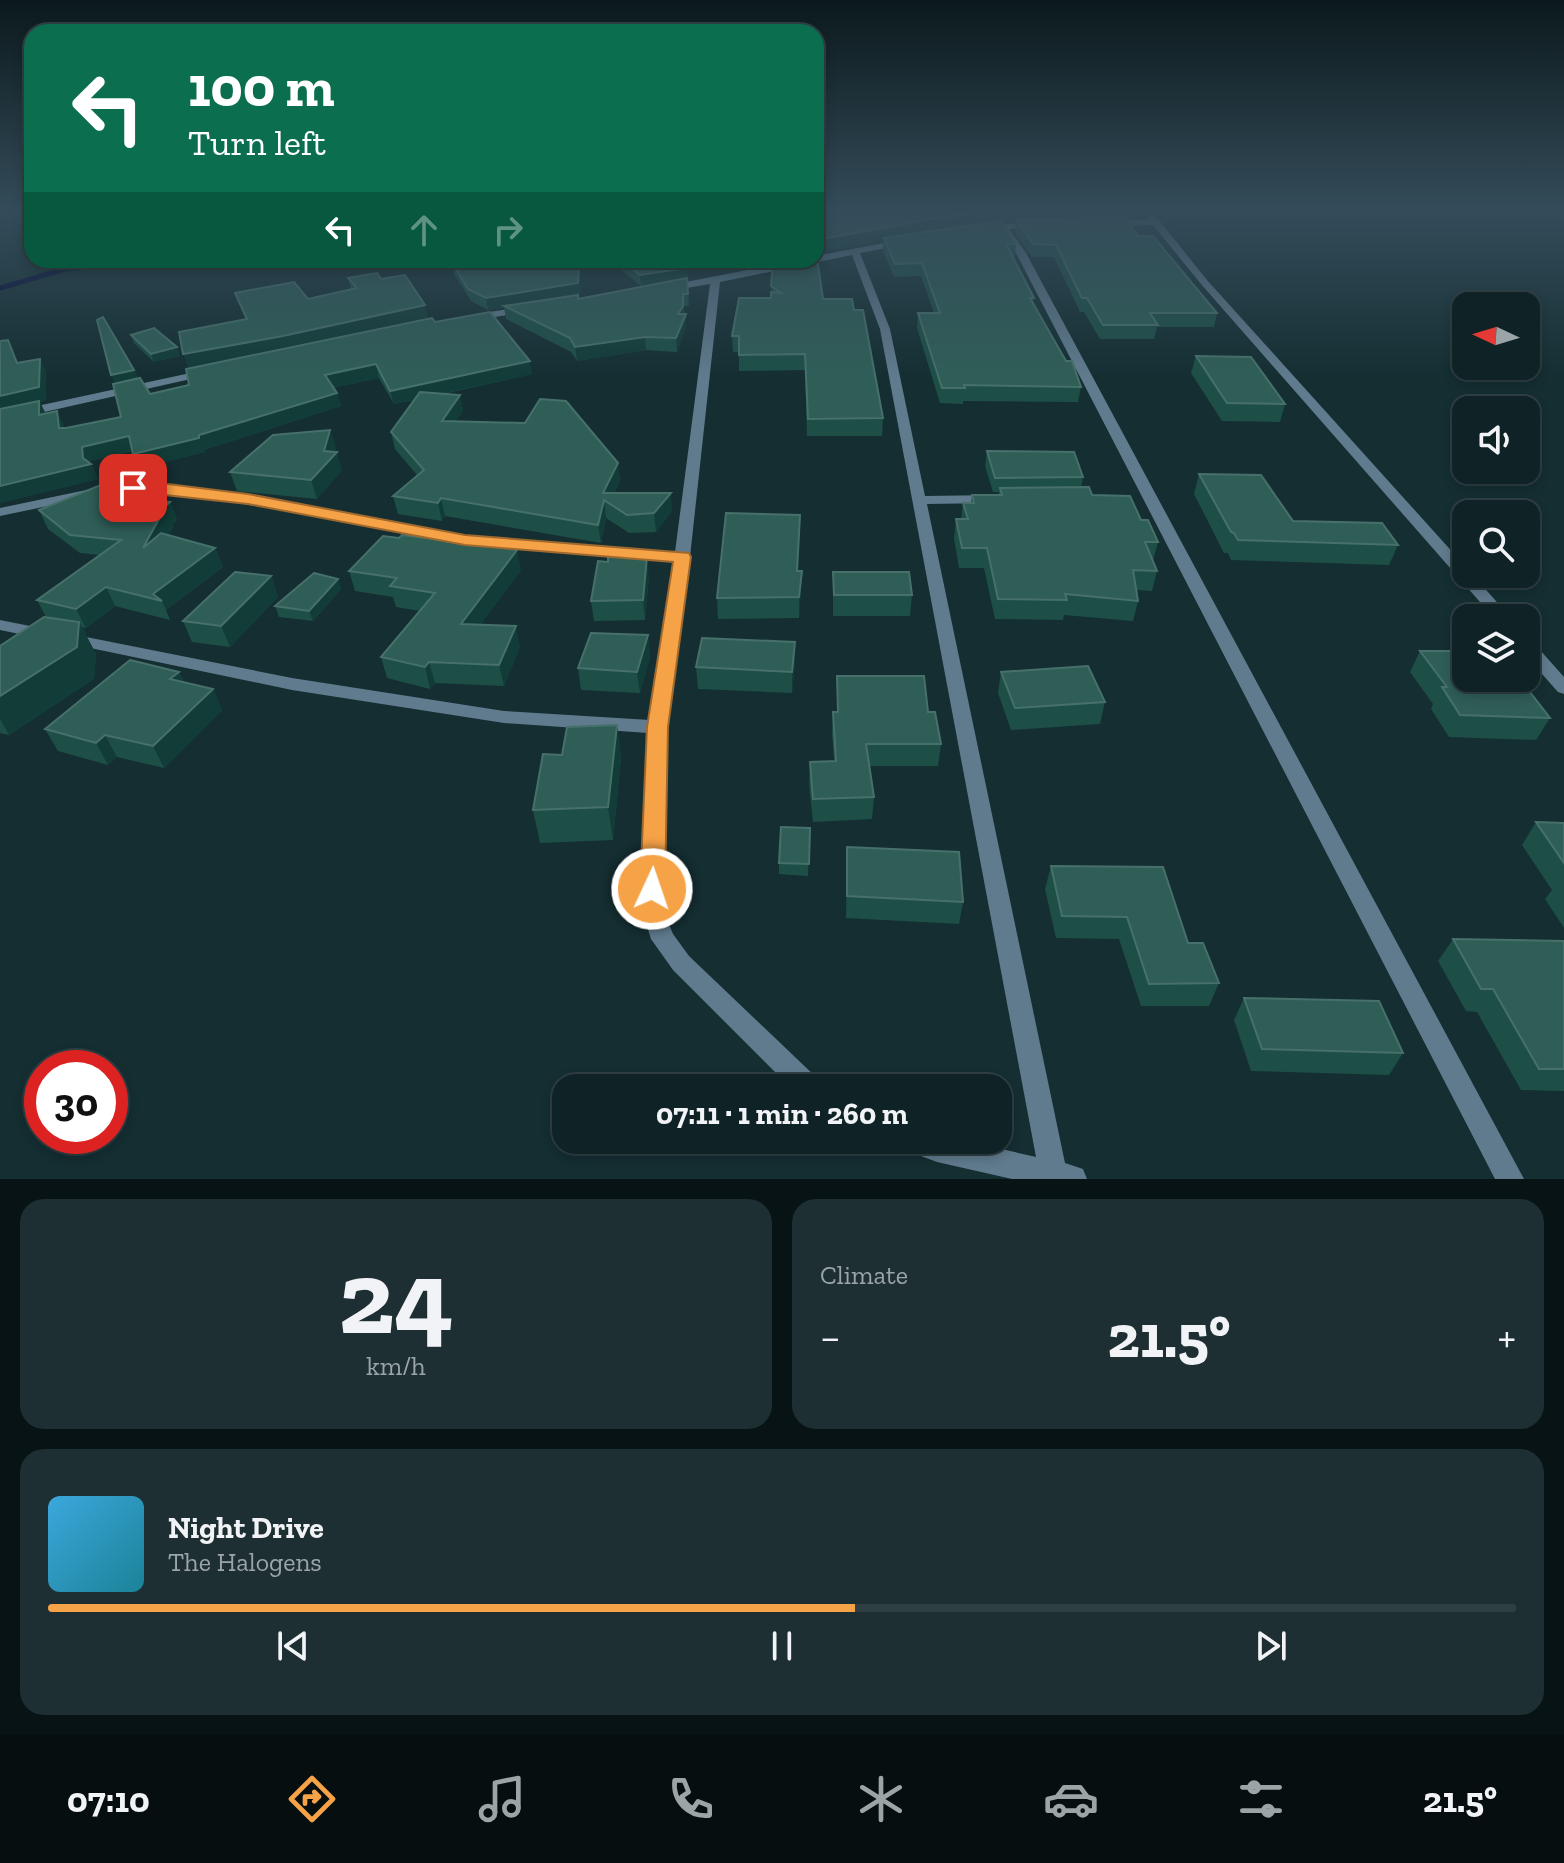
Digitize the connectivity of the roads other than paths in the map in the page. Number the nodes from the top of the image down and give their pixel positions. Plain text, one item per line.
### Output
1 (774, 268) edge
2 (861, 268) edge
3 (1028, 268) edge
4 (1193, 268) edge
5 (715, 280) junction
6 (656, 289) edge
7 (539, 307) edge
8 (454, 321) edge
9 (227, 368) edge
10 (0, 418) edge
11 (1011, 499) edge
12 (919, 500) junction
13 (0, 512) edge
14 (682, 557) junction
15 (1491, 604) edge
16 (0, 625) edge
17 (1540, 661) edge
18 (1564, 688) edge
19 (658, 727) junction
20 (795, 1074) edge
21 (964, 1154) edge
22 (1063, 1176) edge
23 (1510, 1179) edge

1 - 5 street
2 - 12 street
3 - 23 street
4 - 15 street
5 - 6 street
5 - 14 street
7 - 8 street
9 - 10 street
11 - 12 street
12 - 22 street
13 - 14 street
14 - 19 street
16 - 19 street
17 - 18 street
19 - 20 street
21 - 22 street

